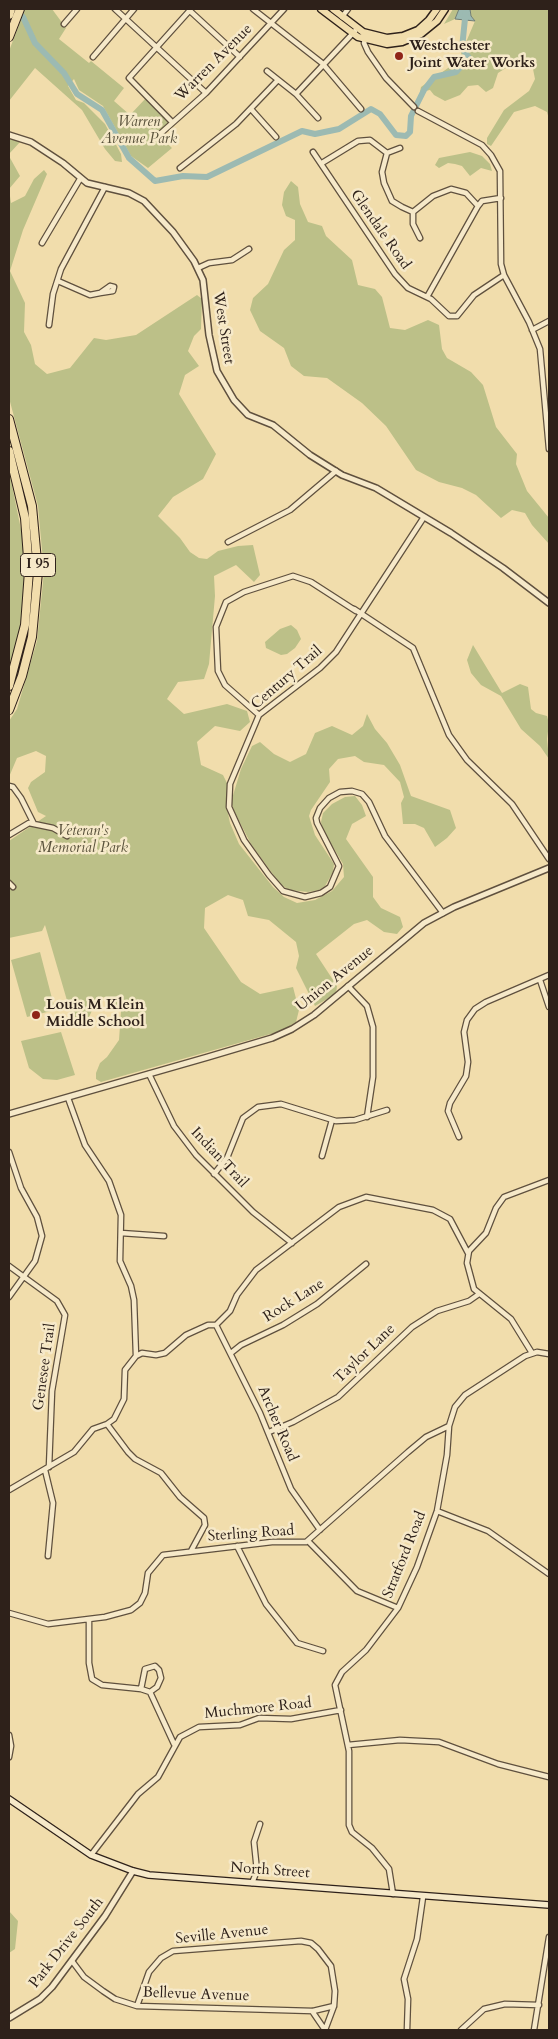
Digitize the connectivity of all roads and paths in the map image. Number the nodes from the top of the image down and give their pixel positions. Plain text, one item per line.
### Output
1 (11, 9) edge
2 (20, 9) edge
3 (78, 9) edge
4 (115, 9) edge
5 (134, 9) edge
6 (190, 9) edge
7 (253, 9) edge
8 (284, 9) edge
9 (321, 9) edge
10 (333, 9) edge
11 (348, 9) edge
12 (437, 9) edge
13 (445, 9) edge
14 (9, 15) edge
15 (342, 16) junction
16 (126, 18) junction
17 (271, 23) junction
18 (64, 24) dead end
19 (355, 31) junction
20 (9, 37) edge
21 (366, 37) junction
22 (157, 47) junction
23 (240, 56) junction
24 (92, 57) dead end
25 (324, 66) junction
26 (267, 71) dead end
27 (277, 81) junction
28 (206, 92) junction
29 (296, 94) junction
30 (414, 107) dead end
31 (250, 109) junction
32 (361, 109) dead end
33 (418, 111) dead end
34 (318, 118) dead end
35 (172, 122) junction
36 (160, 134) dead end
37 (9, 135) edge
38 (276, 137) dead end
39 (400, 148) dead end
40 (313, 152) dead end
41 (387, 152) junction
42 (322, 163) junction
43 (180, 168) dead end
44 (80, 179) junction
45 (105, 187) junction
46 (501, 198) junction
47 (478, 206) junction
48 (413, 212) junction
49 (420, 238) dead end
50 (42, 242) dead end
51 (249, 249) dead end
52 (198, 268) junction
53 (504, 275) junction
54 (58, 281) junction
55 (100, 293) dead end
56 (426, 297) junction
57 (549, 321) edge
58 (49, 325) dead end
59 (532, 330) junction
60 (547, 404) edge
61 (9, 418) edge
62 (548, 438) edge
63 (549, 449) edge
64 (9, 451) edge
65 (336, 471) junction
66 (424, 517) junction
67 (228, 542) dead end
68 (549, 603) edge
69 (360, 615) junction
70 (9, 686) edge
71 (9, 710) edge
72 (259, 715) junction
73 (9, 786) edge
74 (34, 824) junction
75 (9, 835) edge
76 (67, 836) dead end
77 (549, 859) edge
78 (549, 868) edge
79 (9, 883) edge
80 (13, 887) dead end
81 (443, 913) junction
82 (549, 975) edge
83 (540, 980) junction
84 (348, 986) junction
85 (549, 1007) edge
86 (149, 1074) junction
87 (68, 1098) junction
88 (387, 1110) dead end
89 (9, 1114) edge
90 (367, 1117) junction
91 (332, 1120) junction
92 (459, 1137) dead end
93 (9, 1152) edge
94 (322, 1156) dead end
95 (214, 1174) junction
96 (549, 1180) edge
97 (121, 1233) junction
98 (164, 1236) dead end
99 (292, 1243) junction
100 (468, 1253) junction
101 (366, 1264) dead end
102 (9, 1266) edge
103 (24, 1277) junction
104 (479, 1294) junction
105 (9, 1297) edge
106 (216, 1325) junction
107 (231, 1353) junction
108 (532, 1353) junction
109 (549, 1354) edge
110 (136, 1356) junction
111 (107, 1424) junction
112 (449, 1426) junction
113 (268, 1432) junction
114 (47, 1469) junction
115 (9, 1490) edge
116 (437, 1511) junction
117 (320, 1530) junction
118 (308, 1541) junction
119 (238, 1546) junction
120 (191, 1551) junction
121 (48, 1556) dead end
122 (549, 1574) edge
123 (398, 1608) junction
124 (9, 1613) edge
125 (89, 1620) junction
126 (323, 1651) dead end
127 (141, 1689) junction
128 (150, 1692) junction
129 (341, 1710) junction
130 (9, 1735) edge
131 (174, 1744) junction
132 (348, 1745) junction
133 (9, 1757) edge
134 (549, 1777) edge
135 (9, 1798) edge
136 (260, 1824) dead end
137 (91, 1855) junction
138 (132, 1871) junction
139 (252, 1882) junction
140 (393, 1894) junction
141 (423, 1897) junction
142 (549, 1905) edge
143 (549, 1937) edge
144 (72, 1961) junction
145 (547, 1970) edge
146 (539, 2005) junction
147 (137, 2006) junction
148 (334, 2006) junction
149 (312, 2011) junction
150 (9, 2018) edge
151 (325, 2030) edge
152 (407, 2030) edge
153 (461, 2030) edge
154 (533, 2030) edge

1 - 14 highway
2 - 20 highway
3 - 18 street
4 - 16 street
5 - 16 street
6 - 22 street
6 - 23 street
7 - 17 street
8 - 17 street, Warren Avenue
9 - 19 main road
10 - 15 main road
11 - 15 street
12 - 21 main road
13 - 21 main road
15 - 19 main road
16 - 22 street
16 - 24 street
17 - 23 street, Warren Avenue
17 - 25 street
19 - 21 main road
19 - 25 street
21 - 30 street
22 - 28 street
22 - 35 street
23 - 28 street, Warren Avenue
25 - 29 street
25 - 32 street
26 - 27 street
27 - 29 street
27 - 31 street
28 - 35 street, Warren Avenue
29 - 34 street
31 - 38 street
31 - 43 street
33 - 46 street
35 - 36 street, Warren Avenue
37 - 44 street, West Street
39 - 41 street
40 - 42 street, Glendale Road
41 - 42 street
41 - 48 street
42 - 56 street, Glendale Road
44 - 45 street, West Street
44 - 50 street
45 - 52 street, West Street
45 - 54 street
46 - 47 street
46 - 53 street
47 - 48 street
47 - 56 street
48 - 49 street
51 - 52 street
52 - 65 street, West Street
53 - 56 street, Glendale Road
53 - 59 street
54 - 55 street
54 - 58 street
57 - 59 street
59 - 60 street
60 - 62 street
61 - 71 highway, I 95
62 - 63 street
64 - 70 highway, I 95
65 - 66 street, West Street
65 - 67 street
66 - 68 street, West Street
66 - 69 street, Century Trail
69 - 72 street, Century Trail
69 - 72 street
69 - 77 street
72 - 81 street, Century Trail
73 - 74 street
74 - 75 street
74 - 76 street
78 - 81 street, Union Avenue
79 - 80 street
81 - 84 street, Union Avenue
82 - 83 street
83 - 85 street
83 - 92 street
84 - 86 street, Union Avenue
84 - 90 street
86 - 87 street, Union Avenue
86 - 95 street, Indian Trail
87 - 89 street, Union Avenue
87 - 97 street
88 - 90 street
90 - 91 street
91 - 94 street
91 - 95 street
93 - 103 street
95 - 99 street, Indian Trail
96 - 100 street
97 - 98 street
97 - 110 street
99 - 100 street
99 - 106 street
100 - 104 street
101 - 107 street, Rock Lane
102 - 103 street, Genesee Trail
103 - 105 street
103 - 114 street, Genesee Trail
104 - 108 street
104 - 113 street, Taylor Lane
106 - 107 street, Archer Road
106 - 110 street
107 - 113 street, Archer Road
108 - 109 street
108 - 112 street
110 - 111 street
111 - 114 street
111 - 120 street
112 - 116 street, Stratford Road
112 - 117 street, Sterling Road
113 - 117 street, Archer Road
114 - 115 street
114 - 121 street, Genesee Trail
116 - 122 street
116 - 123 street, Stratford Road
117 - 118 street, Sterling Road
118 - 119 street, Sterling Road
118 - 123 street
119 - 120 street, Sterling Road
119 - 126 street
120 - 125 street, Sterling Road
123 - 129 street, Stratford Road
124 - 125 street, Sterling Road
125 - 127 street
127 - 128 street
127 - 128 street
128 - 131 street
129 - 131 street, Muchmore Road
129 - 132 street, Stratford Road
130 - 133 street
131 - 137 street, Muchmore Road
132 - 134 street
132 - 140 street, Stratford Road
135 - 137 main road, North Street
136 - 139 street
137 - 138 main road, North Street
138 - 139 main road, North Street
138 - 144 street, Park Drive South
139 - 140 main road, North Street
140 - 141 main road, North Street
141 - 142 main road, North Street
141 - 152 street
143 - 145 street
144 - 147 street, Bellevue Avenue
144 - 150 street, Park Drive South
145 - 146 street
146 - 153 street
146 - 154 street
147 - 148 street, Seville Avenue
147 - 149 street, Bellevue Avenue
148 - 149 street, Bellevue Avenue
148 - 151 street
149 - 151 street

